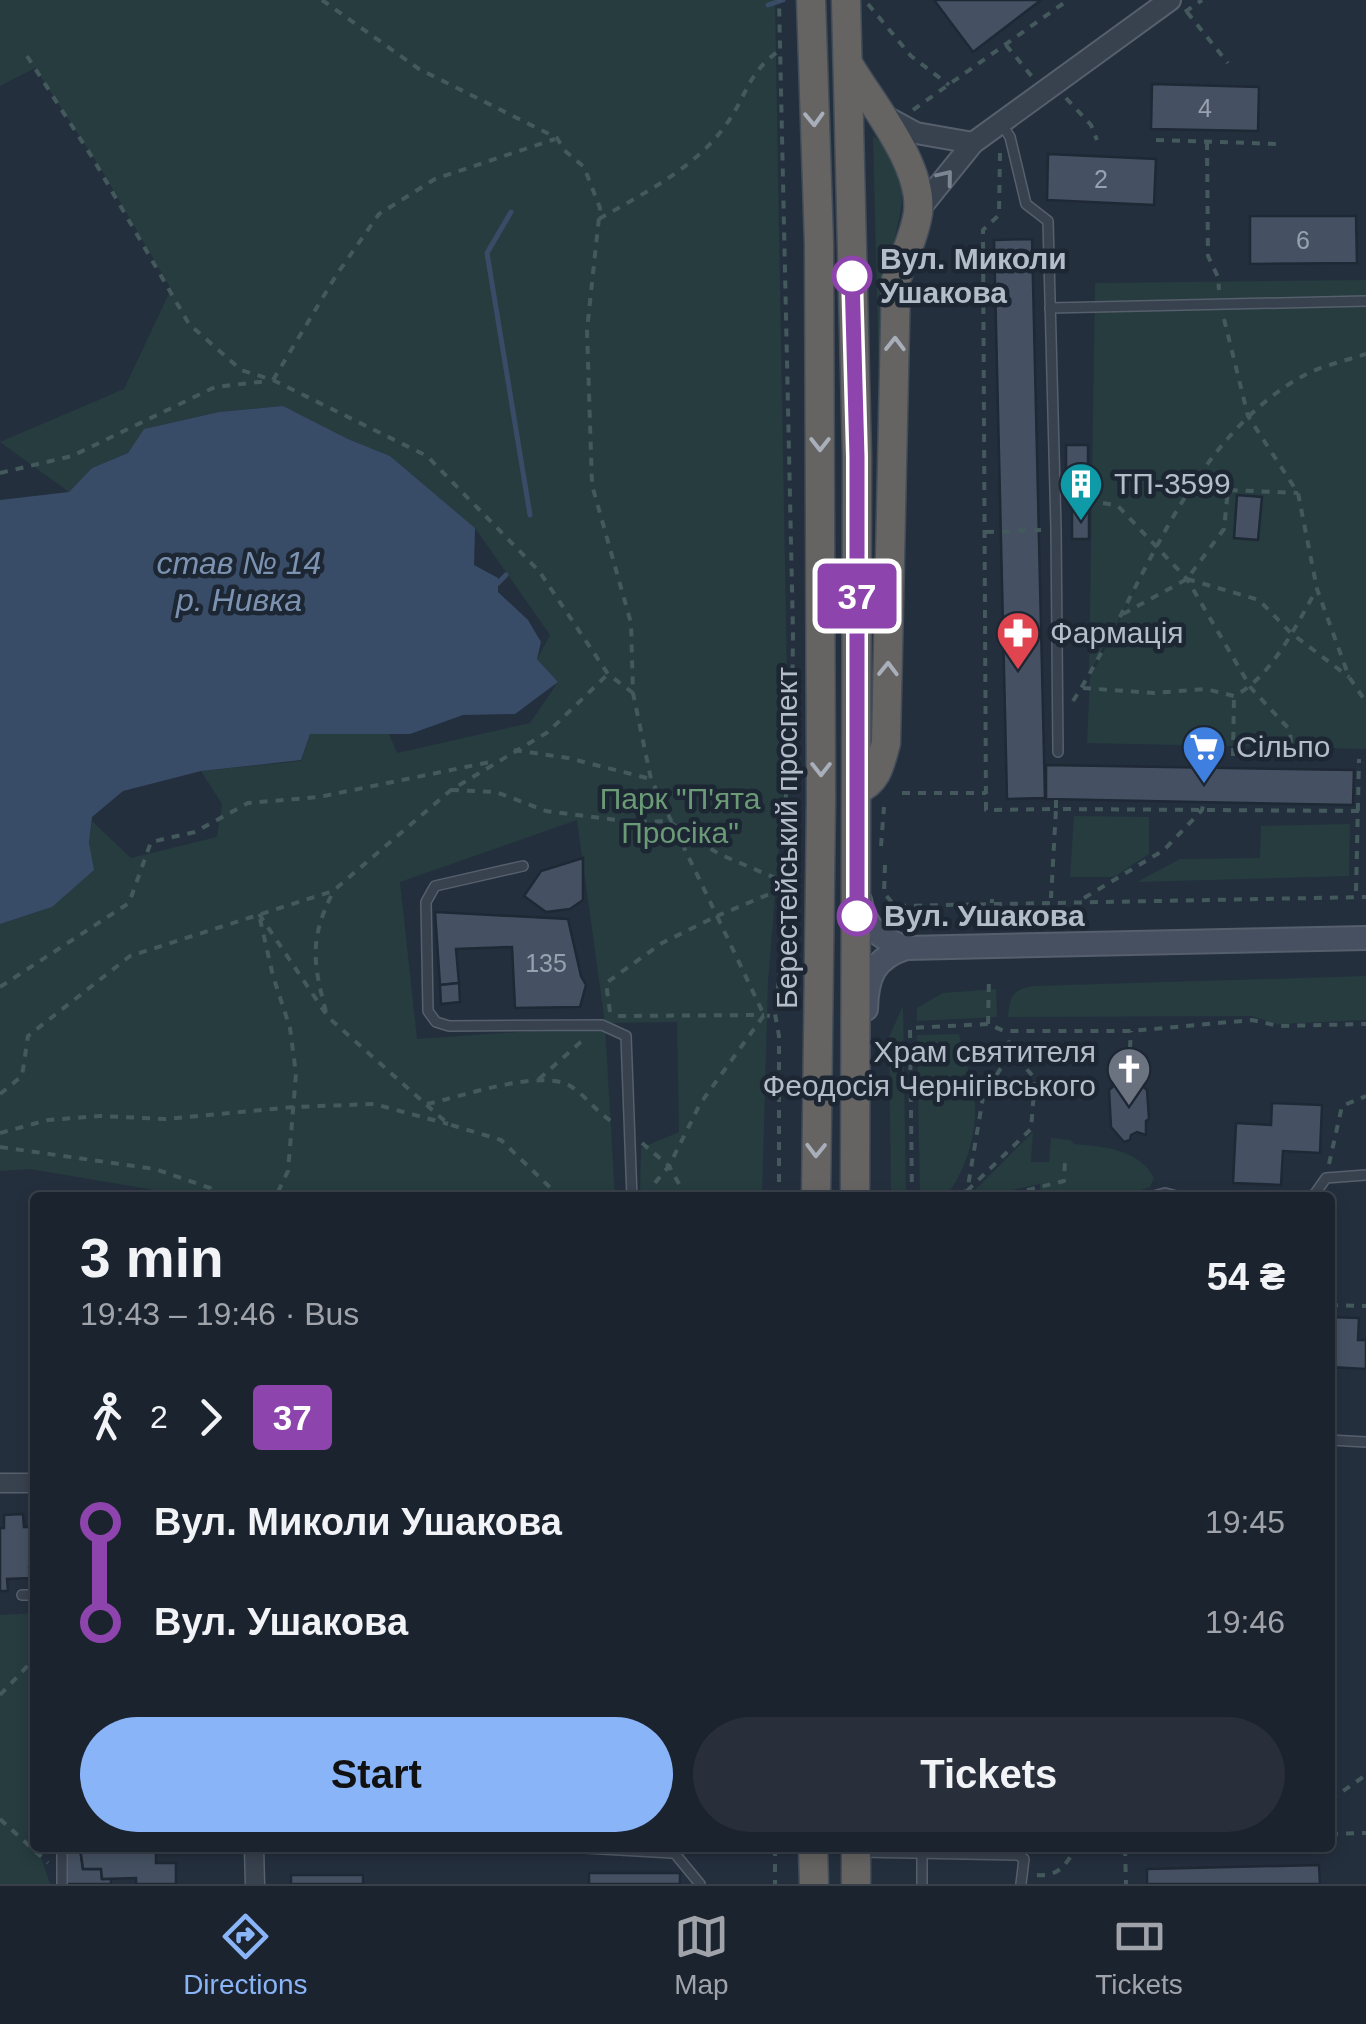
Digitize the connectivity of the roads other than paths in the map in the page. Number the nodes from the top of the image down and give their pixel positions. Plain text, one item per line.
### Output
1 (1178, 6) edge
2 (852, 7) edge
3 (812, 11) edge
4 (847, 61) junction
5 (875, 110) junction
6 (1001, 123) junction
7 (973, 143) junction
8 (918, 211) junction
9 (1366, 301) edge
10 (1050, 308) junction
11 (1058, 752) dead end
12 (857, 790) junction
13 (524, 866) dead end
14 (857, 878) junction
15 (1366, 938) edge
16 (906, 948) junction
17 (1366, 1175) edge
18 (632, 1192) edge
19 (816, 1192) edge
20 (855, 1192) edge
21 (863, 1192) edge
22 (1316, 1192) edge
23 (1335, 1440) edge
24 (1366, 1442) edge
25 (0, 1483) edge
26 (30, 1483) edge
27 (30, 1595) edge
28 (22, 1596) dead end
29 (62, 1852) edge
30 (254, 1852) edge
31 (674, 1852) edge
32 (813, 1852) edge
33 (856, 1852) edge
34 (900, 1852) edge
35 (922, 1853) junction
36 (1022, 1879) edge
37 (62, 1880) edge
38 (255, 1884) edge
39 (700, 1884) edge
40 (814, 1884) edge
41 (856, 1884) edge
42 (922, 1884) edge

1 - 6 street
2 - 4 highway
3 -> 19 highway, Берестейський проспект
4 - 5 highway
4 - 12 highway
5 - 7 street
5 - 8 highway
6 - 7 street
6 - 10 lane
8 -> 7 street
12 -> 8 highway
9 - 10 lane
10 - 11 lane
12 - 14 highway
13 - 18 lane
14 - 16 main road
14 - 20 highway
15 - 16 main road
16 - 21 main road
17 - 22 lane
23 - 24 lane
25 - 26 street
27 - 28 lane
29 - 37 lane
30 - 38 street
31 - 39 lane
32 - 40 highway
33 - 41 highway
34 - 35 lane
35 - 36 lane
35 - 42 lane

